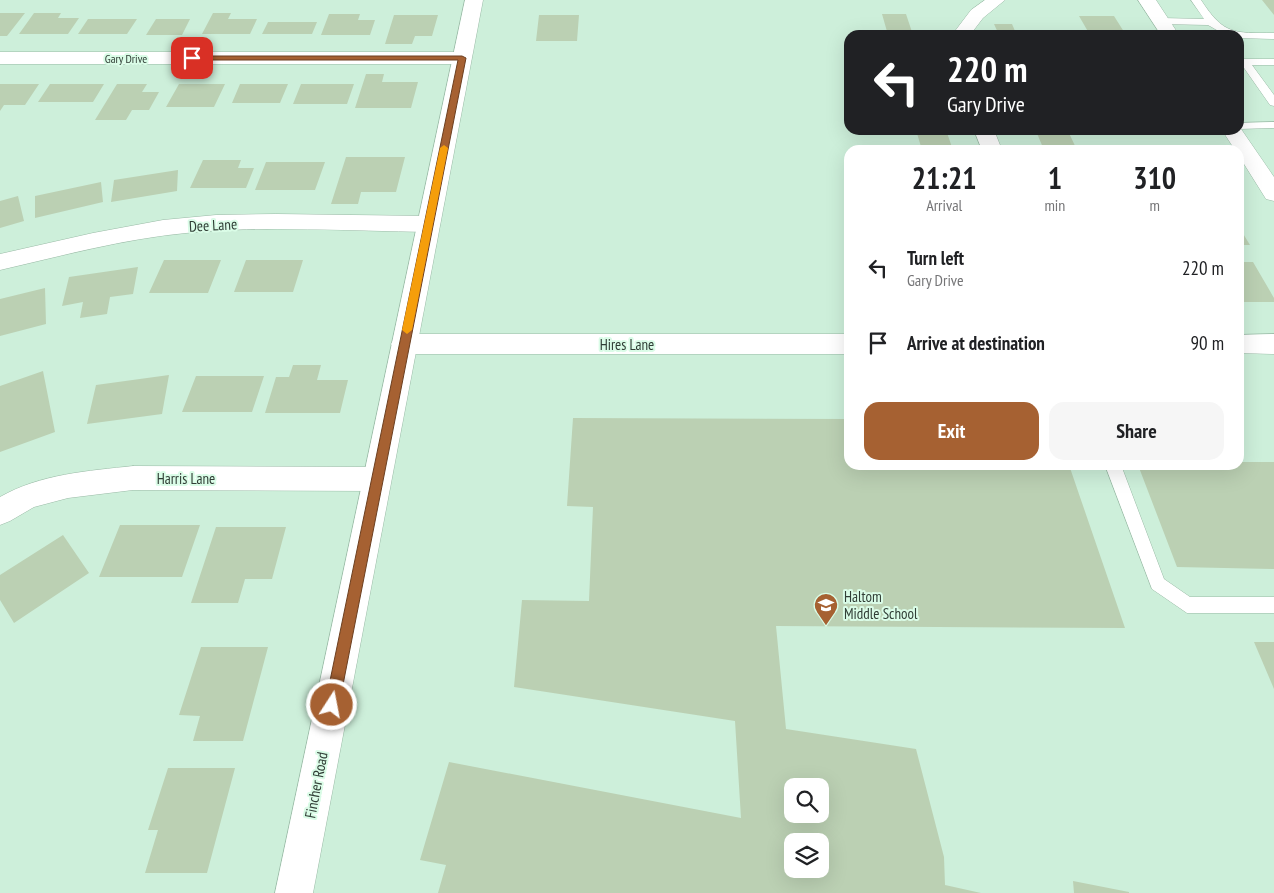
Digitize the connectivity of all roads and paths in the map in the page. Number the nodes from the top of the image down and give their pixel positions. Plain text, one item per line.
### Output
1 (474, 0) edge
2 (996, 0) edge
3 (1147, 0) edge
4 (1196, 0) edge
5 (1211, 22) junction
6 (1166, 28) edge
7 (964, 30) edge
8 (1223, 30) edge
9 (1244, 35) edge
10 (1274, 36) edge
11 (0, 58) edge
12 (462, 58) junction
13 (1244, 62) edge
14 (1274, 62) edge
15 (1244, 65) edge
16 (1274, 103) edge
17 (1244, 126) edge
18 (1274, 126) edge
19 (1236, 135) edge
20 (1244, 145) edge
21 (1244, 145) edge
22 (1268, 175) edge
23 (1274, 194) edge
24 (429, 224) junction
25 (0, 262) edge
26 (404, 344) junction
27 (844, 344) edge
28 (1244, 344) edge
29 (1274, 344) edge
30 (1115, 470) edge
31 (377, 479) junction
32 (0, 512) edge
33 (1274, 605) edge
34 (294, 893) edge

1 - 12 street, Fincher Road
2 - 7 street
3 - 6 street
4 - 5 lane
5 - 6 lane
5 - 8 lane
9 - 10 lane
11 - 12 street, Gary Drive
12 - 24 street, Fincher Road
13 - 14 lane
15 - 16 lane
17 - 18 lane
19 - 21 street
20 - 22 street
22 - 23 street
24 - 25 street, Dee Lane
24 - 26 street, Fincher Road
26 - 27 street, Hires Lane
26 - 31 street, Fincher Road
28 - 29 street
30 - 33 lane
31 - 32 street, Harris Lane
31 - 34 street, Fincher Road

